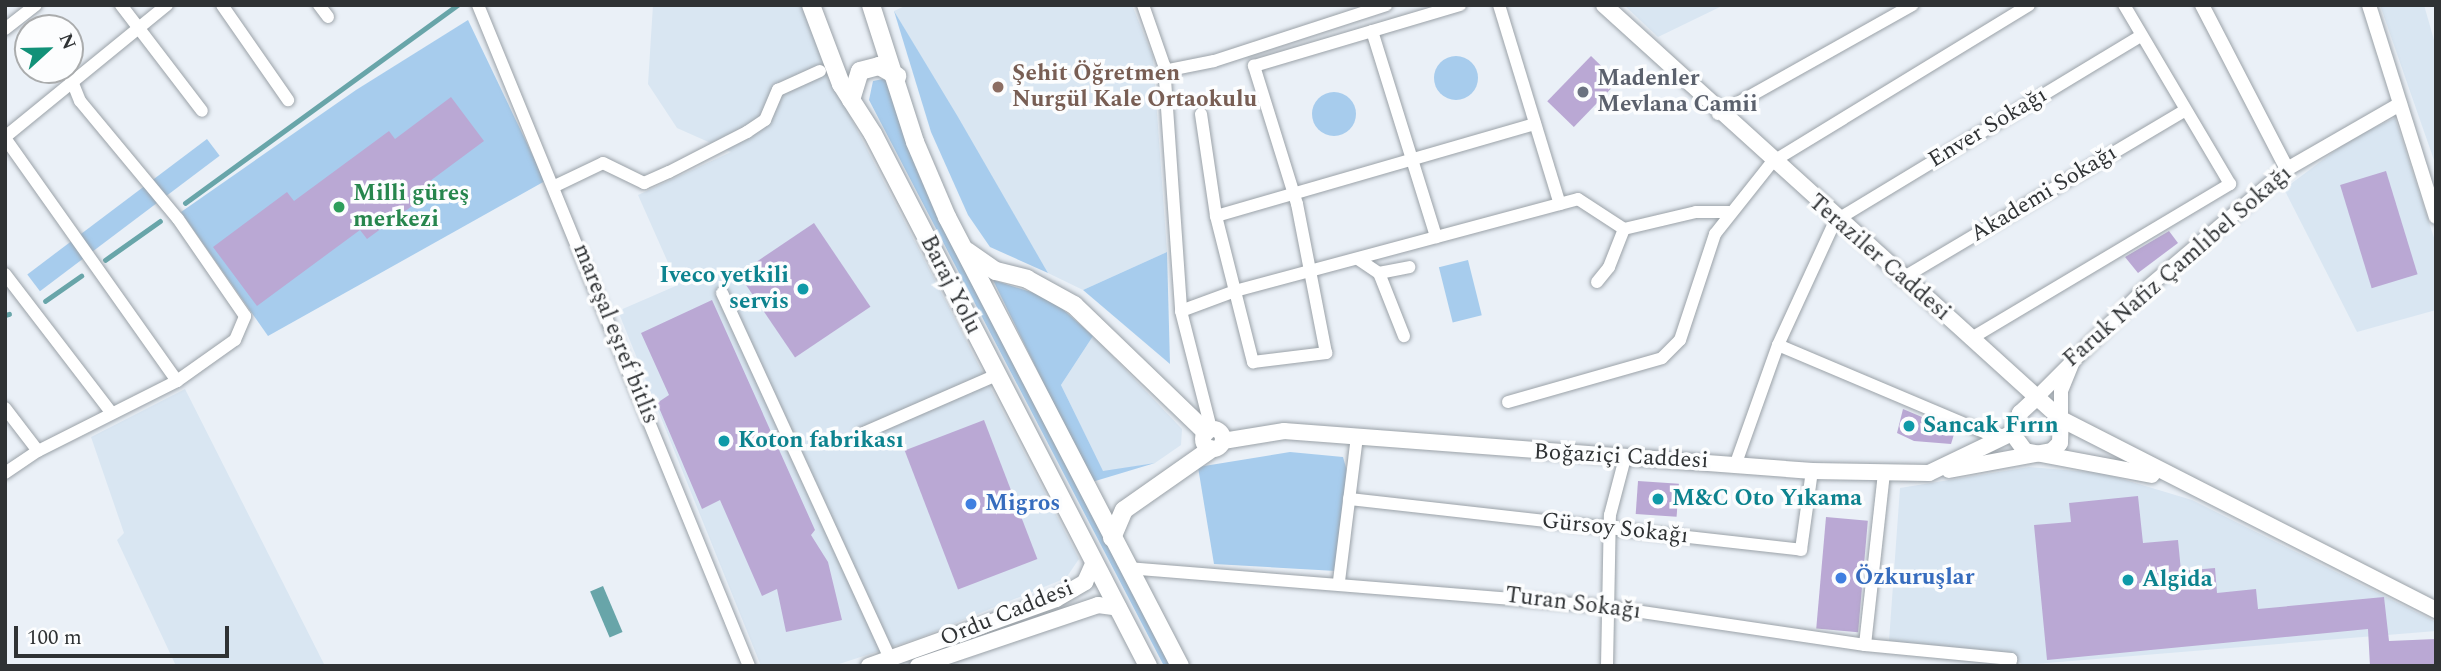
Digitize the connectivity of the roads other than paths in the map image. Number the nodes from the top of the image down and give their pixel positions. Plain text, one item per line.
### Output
1 (36, 5) edge
2 (121, 5) edge
3 (167, 5) edge
4 (222, 5) edge
5 (319, 5) edge
6 (478, 5) edge
7 (811, 5) edge
8 (1143, 5) edge
9 (1386, 5) edge
10 (1460, 5) edge
11 (1499, 5) edge
12 (1604, 5) edge
13 (1912, 5) edge
14 (2029, 5) edge
15 (2124, 5) edge
16 (2202, 5) edge
17 (2369, 5) edge
18 (877, 7) edge
19 (328, 18) dead end
20 (138, 27) junction
21 (5, 29) edge
22 (1372, 31) junction
23 (2141, 36) junction
24 (84, 69) edge
25 (820, 71) dead end
26 (1164, 71) junction
27 (897, 76) junction
28 (65, 84) edge
29 (73, 84) edge
30 (288, 100) dead end
31 (851, 100) junction
32 (2400, 104) junction
33 (2186, 110) junction
34 (202, 111) dead end
35 (1201, 114) dead end
36 (1718, 114) junction
37 (1535, 124) junction
38 (5, 138) edge
39 (1412, 160) junction
40 (1772, 162) junction
41 (2287, 169) junction
42 (555, 186) junction
43 (1293, 194) junction
44 (1560, 204) junction
45 (1729, 212) junction
46 (1216, 216) junction
47 (2436, 217) edge
48 (1835, 221) junction
49 (1624, 229) junction
50 (1436, 237) junction
51 (962, 247) junction
52 (1359, 259) junction
53 (1409, 267) dead end
54 (1311, 271) junction
55 (5, 274) edge
56 (1379, 274) junction
57 (1902, 279) junction
58 (1597, 282) dead end
59 (1235, 291) junction
60 (722, 293) dead end
61 (1181, 311) junction
62 (1404, 336) dead end
63 (1970, 339) junction
64 (1778, 345) junction
65 (2074, 356) junction
66 (997, 375) junction
67 (177, 381) junction
68 (2037, 397) junction
69 (1508, 402) dead end
70 (5, 408) edge
71 (111, 412) junction
72 (2061, 419) junction
73 (861, 434) dead end
74 (1357, 436) junction
75 (2006, 436) junction
76 (1213, 438) junction
77 (38, 451) junction
78 (2041, 455) junction
79 (1625, 458) junction
80 (1736, 463) junction
81 (1812, 471) junction
82 (1884, 472) junction
83 (5, 473) edge
84 (1929, 473) junction
85 (2175, 482) junction
86 (1349, 499) junction
87 (1609, 528) junction
88 (1112, 538) junction
89 (1094, 562) junction
90 (1127, 568) junction
91 (1339, 581) junction
92 (1608, 607) junction
93 (1119, 608) junction
94 (2436, 610) edge
95 (1865, 645) junction
96 (890, 658) junction
97 (749, 666) edge
98 (869, 666) edge
99 (918, 666) edge
100 (1148, 666) edge
101 (1180, 666) edge
102 (1607, 666) edge
103 (2010, 666) edge

1 - 21 street
2 - 20 street
3 - 20 street
4 - 30 street
5 - 19 street
6 - 42 street, mareşal eşref bitlis
7 - 31 main road, Baraj Yolu
8 - 26 street
9 - 26 street
10 - 22 street
11 - 37 street
12 - 36 main road, Teraziler Caddesi
13 - 36 street
14 - 40 street
15 - 23 street
16 - 41 street
17 - 32 street
18 - 27 main road, Baraj Yolu
20 - 24 street
20 - 34 street
22 - 39 street
22 - 43 street
23 - 33 street
23 - 48 street, Enver Sokağı
25 - 42 street
26 - 61 street
27 - 31 main road
27 - 51 main road, Baraj Yolu
28 - 38 street
29 - 67 street
31 - 66 main road, Baraj Yolu
32 - 41 street, Faruk Nafiz Çamlıbel Sokağı
32 - 47 street
33 - 57 street, Akademi Sokağı
33 - 63 street
35 - 46 street
36 - 40 main road, Teraziler Caddesi
37 - 39 street
37 - 44 street
38 - 67 street
39 - 43 street
39 - 50 street
40 - 45 street
40 - 48 main road, Teraziler Caddesi
41 - 65 street, Faruk Nafiz Çamlıbel Sokağı
42 - 97 street, mareşal eşref bitlis
43 - 46 street
43 - 54 street
44 - 49 street
44 - 50 street
45 - 49 street
45 - 69 street
46 - 59 street
48 - 57 main road, Teraziler Caddesi
48 - 64 street
49 - 58 street
50 - 52 street
51 - 76 main road
51 - 88 main road, Baraj Yolu
52 - 54 street
52 - 56 street
53 - 56 street
54 - 59 street
54 - 59 street
55 - 71 street
56 - 62 street
57 - 63 main road, Teraziler Caddesi
59 - 61 street
60 - 96 street
61 - 76 street
63 - 68 main road, Teraziler Caddesi
64 - 75 street
64 - 80 street
65 - 68 street, Faruk Nafiz Çamlıbel Sokağı
65 - 72 street
66 - 73 street
66 - 89 main road, Baraj Yolu
67 - 71 street
68 - 72 main road, Teraziler Caddesi
68 - 75 main road
70 - 77 street
71 - 77 street
72 - 78 main road
72 - 85 main road, Teraziler Caddesi
74 - 76 main road, Boğaziçi Caddesi
74 - 79 main road, Boğaziçi Caddesi
74 - 86 street
75 - 78 main road
75 - 84 main road, Boğaziçi Caddesi
76 - 88 main road
77 - 83 street
78 - 84 main road
78 - 85 main road, Teraziler Caddesi
79 - 80 main road, Boğaziçi Caddesi
79 - 87 street
80 - 81 main road, Boğaziçi Caddesi
81 - 82 main road, Boğaziçi Caddesi
81 - 87 street, Gürsoy Sokağı
82 - 84 main road, Boğaziçi Caddesi
82 - 95 street
85 - 94 main road, Teraziler Caddesi
86 - 87 street, Gürsoy Sokağı
86 - 91 street
87 - 92 street
88 - 90 main road, Baraj Yolu
89 - 93 main road, Baraj Yolu
89 - 96 main road, Ordu Caddesi
90 - 91 street, Turan Sokağı
90 - 101 main road, Baraj Yolu
91 - 92 street, Turan Sokağı
92 - 95 street, Turan Sokağı
92 - 102 street
93 - 99 main road, Ordu Caddesi
93 - 100 main road, Baraj Yolu
95 - 103 street, Turan Sokağı
96 - 98 main road, Ordu Caddesi

